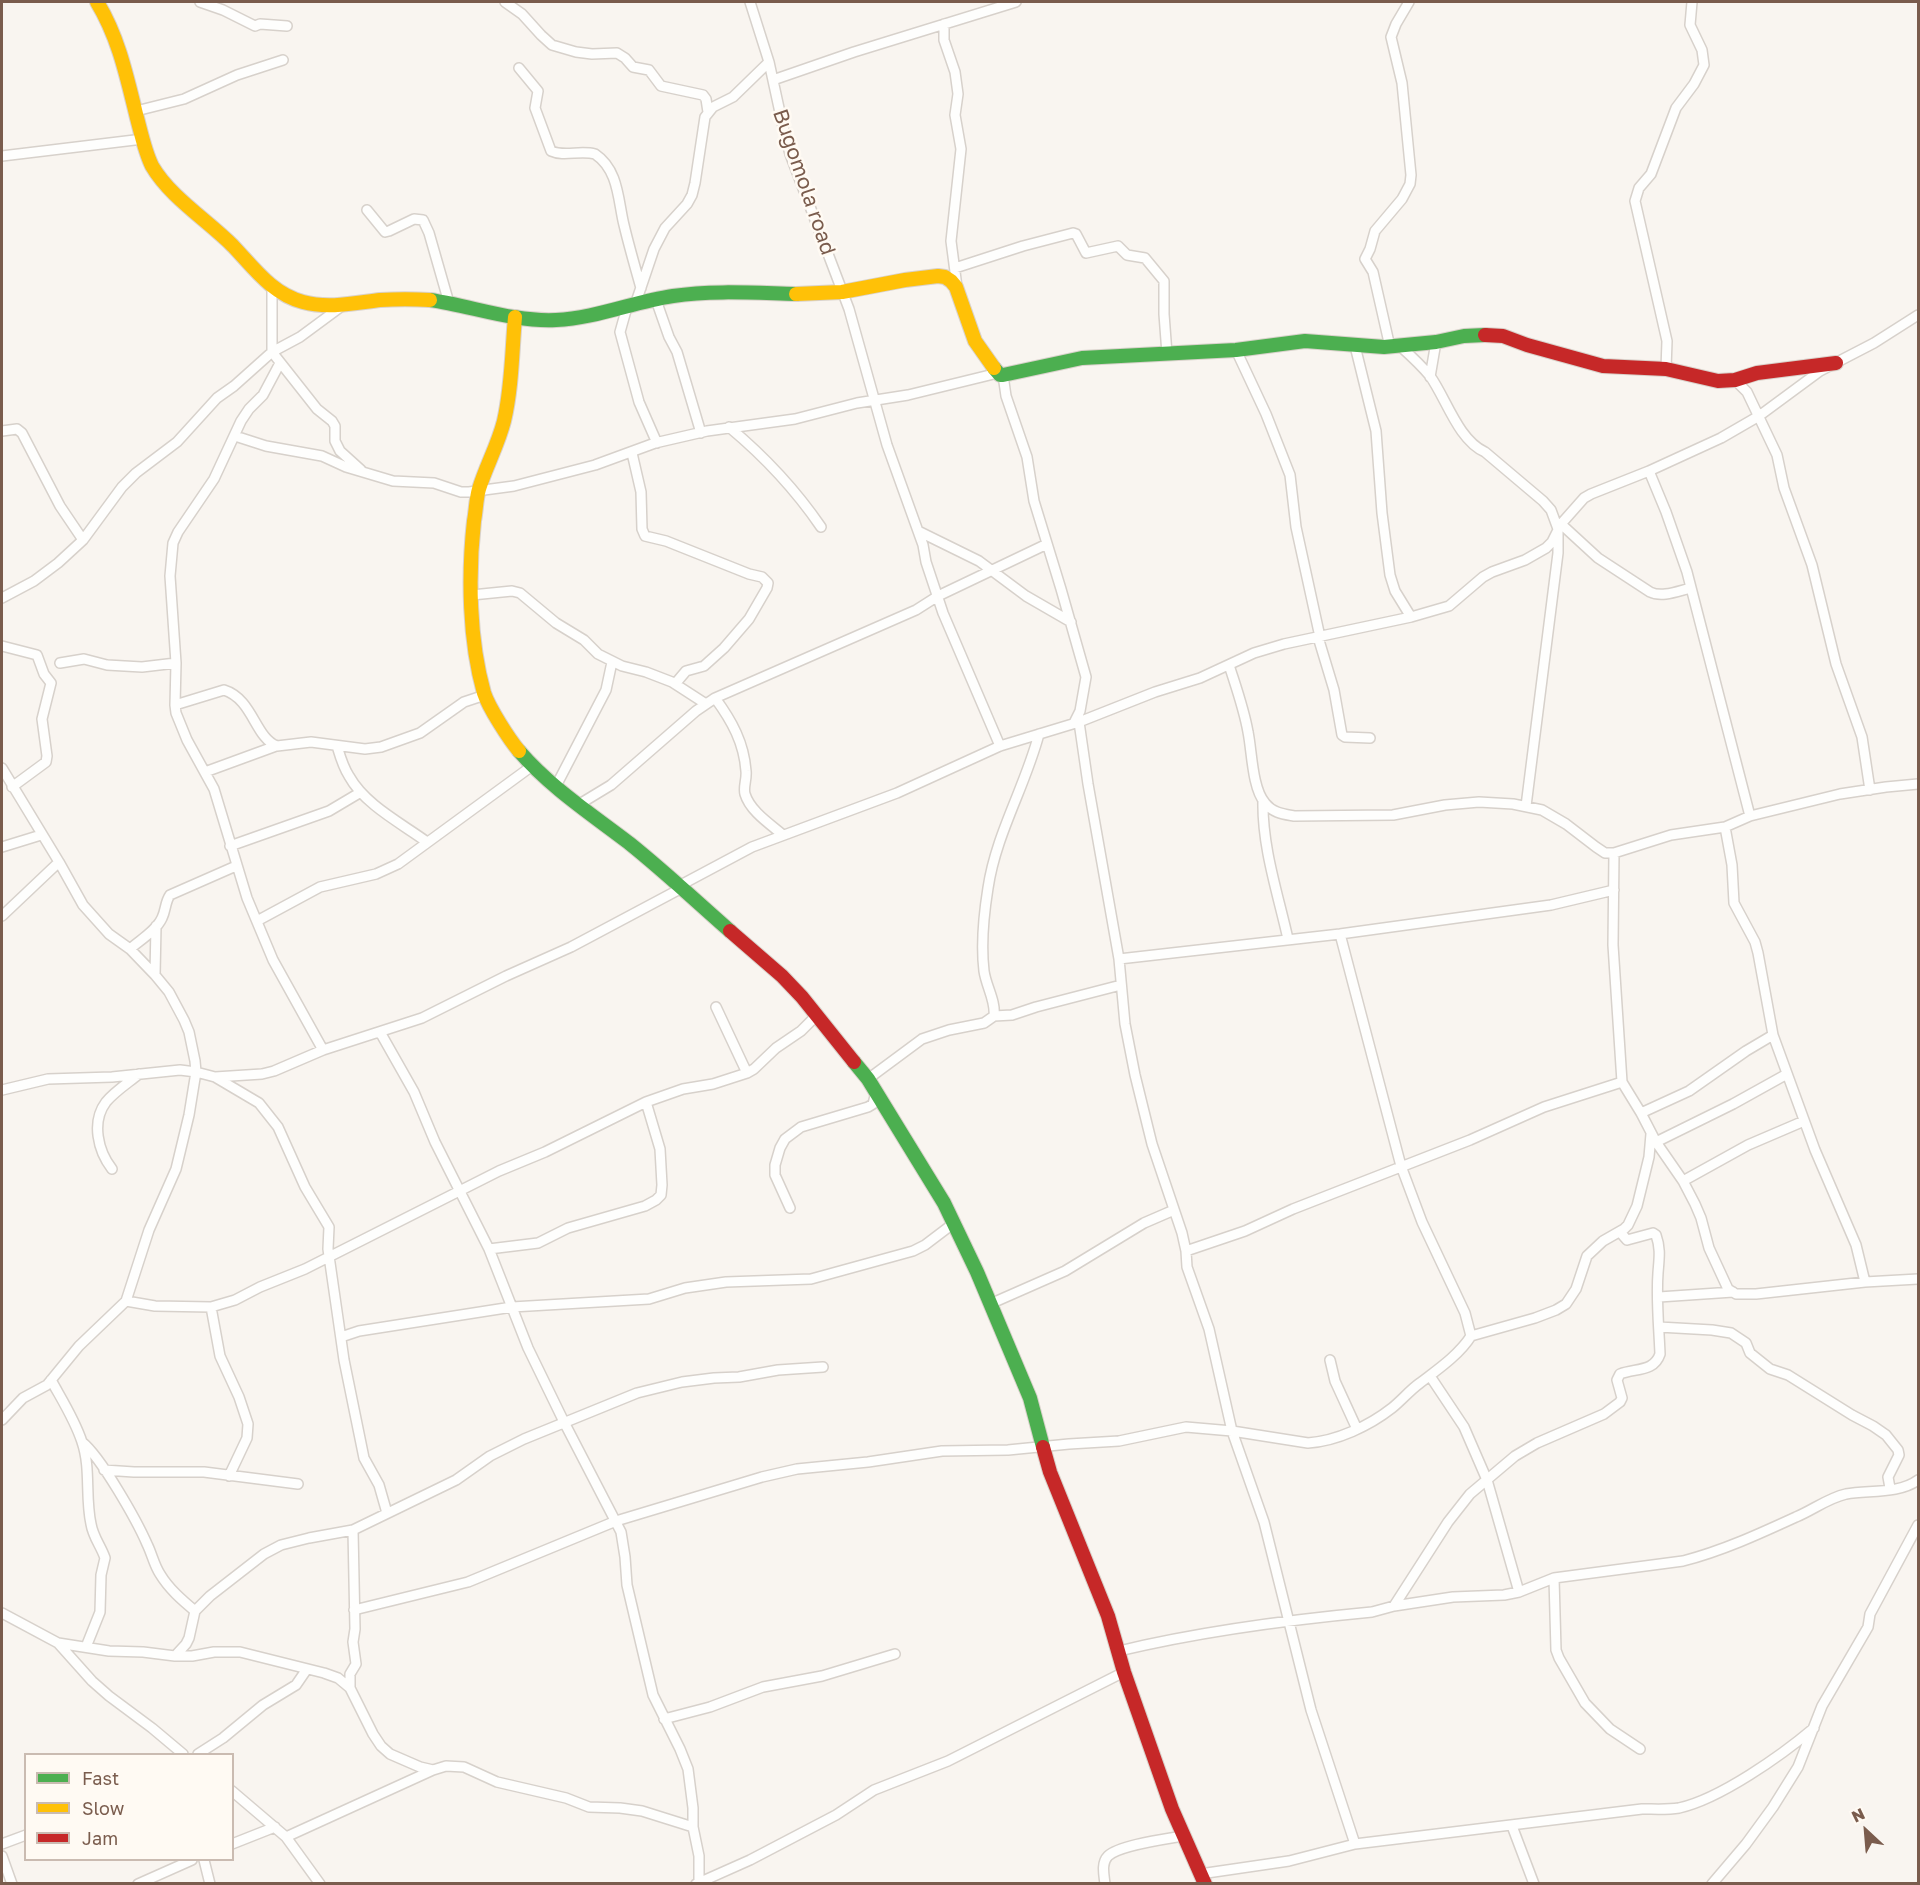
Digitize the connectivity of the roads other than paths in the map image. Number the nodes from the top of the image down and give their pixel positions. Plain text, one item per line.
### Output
1 (97, 2) edge
2 (200, 2) edge
3 (505, 2) edge
4 (750, 2) edge
5 (1016, 2) edge
6 (1409, 2) edge
7 (1692, 2) edge
8 (944, 24) junction
9 (287, 26) dead end
10 (283, 60) dead end
11 (769, 62) junction
12 (519, 68) dead end
13 (773, 80) junction
14 (136, 111) junction
15 (708, 112) junction
16 (143, 139) junction
17 (2, 156) edge
18 (367, 210) dead end
19 (955, 268) junction
20 (272, 287) junction
21 (641, 288) junction
22 (957, 289) junction
23 (842, 292) junction
24 (656, 300) junction
25 (449, 303) junction
26 (342, 306) junction
27 (631, 306) junction
28 (1918, 315) edge
29 (514, 317) junction
30 (1436, 342) junction
31 (1355, 346) junction
32 (1395, 346) junction
33 (1236, 350) junction
34 (272, 352) junction
35 (1167, 354) junction
36 (280, 363) junction
37 (1836, 363) junction
38 (1666, 369) junction
39 (1000, 374) junction
40 (1430, 377) junction
41 (1735, 380) junction
42 (874, 401) junction
43 (1758, 416) junction
44 (729, 427) junction
45 (2, 431) edge
46 (701, 433) junction
47 (235, 436) junction
48 (657, 443) junction
49 (632, 453) junction
50 (1649, 471) junction
51 (365, 473) junction
52 (478, 491) junction
53 (1559, 526) junction
54 (821, 527) dead end
55 (918, 531) junction
56 (83, 540) junction
57 (1047, 544) junction
58 (992, 570) junction
59 (1691, 588) junction
60 (472, 595) junction
61 (939, 596) junction
62 (2, 598) edge
63 (1411, 617) junction
64 (1071, 622) junction
65 (1319, 637) junction
66 (2, 646) edge
67 (612, 662) junction
68 (60, 663) dead end
69 (176, 663) junction
70 (1229, 665) junction
71 (675, 684) junction
72 (484, 695) junction
73 (716, 698) junction
74 (706, 704) junction
75 (175, 705) junction
76 (1076, 723) junction
77 (1039, 734) junction
78 (1370, 738) dead end
79 (276, 746) junction
80 (337, 746) junction
81 (1000, 746) junction
82 (532, 766) junction
83 (2, 768) edge
84 (205, 772) junction
85 (1918, 784) edge
86 (556, 786) junction
87 (12, 787) junction
88 (1870, 790) junction
89 (361, 792) junction
90 (1263, 801) junction
91 (578, 805) junction
92 (1526, 806) junction
93 (1750, 816) junction
94 (1725, 827) junction
95 (783, 835) junction
96 (41, 836) junction
97 (427, 842) junction
98 (230, 846) junction
99 (2, 847) edge
100 (1614, 853) junction
101 (59, 862) junction
102 (236, 866) junction
103 (678, 888) junction
104 (1614, 890) junction
105 (2, 916) edge
106 (257, 921) junction
107 (156, 926) junction
108 (1340, 934) junction
109 (1288, 939) junction
110 (130, 949) junction
111 (1119, 959) junction
112 (155, 975) junction
113 (1121, 985) junction
114 (716, 1007) dead end
115 (816, 1016) junction
116 (994, 1016) junction
117 (380, 1032) junction
118 (1773, 1035) junction
119 (323, 1050) junction
120 (196, 1072) junction
121 (747, 1073) junction
122 (139, 1074) junction
123 (1787, 1074) junction
124 (215, 1077) junction
125 (868, 1079) junction
126 (1622, 1082) junction
127 (2, 1090) edge
128 (876, 1092) junction
129 (646, 1102) junction
130 (1641, 1113) junction
131 (1804, 1121) junction
132 (1654, 1138) junction
133 (1401, 1166) junction
134 (112, 1169) dead end
135 (1683, 1181) junction
136 (459, 1192) junction
137 (790, 1208) dead end
138 (1174, 1210) junction
139 (954, 1223) junction
140 (1620, 1232) junction
141 (489, 1249) junction
142 (1186, 1251) junction
143 (329, 1256) junction
144 (1918, 1279) edge
145 (1865, 1282) junction
146 (1733, 1292) junction
147 (1659, 1297) junction
148 (126, 1301) junction
149 (990, 1304) junction
150 (211, 1307) junction
151 (512, 1308) junction
152 (1659, 1327) junction
153 (1471, 1336) junction
154 (341, 1337) junction
155 (1330, 1359) dead end
156 (823, 1367) dead end
157 (1430, 1376) junction
158 (51, 1380) junction
159 (2, 1420) edge
160 (564, 1422) junction
161 (1357, 1429) junction
162 (1232, 1431) junction
163 (82, 1442) junction
164 (1044, 1446) junction
165 (104, 1470) junction
166 (229, 1476) junction
167 (1486, 1480) junction
168 (1918, 1480) edge
169 (298, 1484) dead end
170 (1890, 1488) junction
171 (387, 1513) junction
172 (616, 1521) junction
173 (1918, 1525) edge
174 (353, 1530) junction
175 (1554, 1578) junction
176 (1519, 1592) junction
177 (1394, 1606) junction
178 (354, 1610) junction
179 (195, 1611) junction
180 (2, 1613) edge
181 (1287, 1621) junction
182 (58, 1643) junction
183 (86, 1647) junction
184 (1119, 1651) junction
185 (895, 1654) dead end
186 (175, 1656) junction
187 (307, 1669) junction
188 (1125, 1672) junction
189 (350, 1688) junction
190 (664, 1719) junction
191 (1814, 1728) junction
192 (1640, 1749) dead end
193 (181, 1753) edge
194 (201, 1753) edge
195 (433, 1770) junction
196 (234, 1793) edge
197 (1512, 1826) junction
198 (274, 1827) junction
199 (693, 1827) junction
200 (24, 1836) edge
201 (1183, 1836) junction
202 (286, 1837) junction
203 (234, 1843) edge
204 (2, 1844) edge
205 (1355, 1845) junction
206 (2, 1856) edge
207 (190, 1861) edge
208 (204, 1861) edge
209 (1203, 1879) edge
210 (698, 1883) edge
211 (12, 1884) edge
212 (138, 1884) edge
213 (210, 1884) edge
214 (320, 1884) edge
215 (1105, 1884) edge
216 (1534, 1884) edge
217 (1712, 1884) edge

1 - 14 street
2 - 9 street
3 - 15 street
4 - 11 street, Bugomola road
5 - 8 street
6 - 32 street
7 - 38 street
8 - 13 street
8 - 19 street
10 - 14 street
11 - 13 street, Bugomola road
11 - 15 street
12 - 21 street
13 - 23 street, Bugomola road
14 - 16 street
15 - 21 street
16 - 17 street
16 - 20 street
18 - 25 street
19 - 22 street
19 - 35 street
20 - 26 street
20 - 34 street
21 - 27 street
22 - 23 street
22 - 39 street
23 - 24 street
23 - 42 street, Bugomola road
24 - 27 street
24 - 46 street
25 - 26 street
25 - 29 street
26 - 34 street
27 - 29 street
27 - 48 street
28 - 37 street
29 - 52 street
30 - 32 street
30 - 38 street
30 - 40 street
31 - 32 street
31 - 33 street
31 - 63 street
32 - 40 street
33 - 35 street
33 - 65 street
34 - 36 street
34 - 56 street
35 - 39 street
36 - 47 street
36 - 51 street
37 - 41 street
37 - 43 street
38 - 41 street
39 - 42 street
39 - 57 street
40 - 53 street
41 - 43 street
42 - 44 street
42 - 55 street, Bugomola road
43 - 50 street
43 - 88 street
44 - 46 street
44 - 54 street
45 - 56 street
46 - 48 street
47 - 51 street
47 - 69 street
48 - 49 street
49 - 52 street
49 - 71 street
50 - 53 street
50 - 59 street
51 - 52 street
52 - 60 street
53 - 59 street
53 - 63 street
53 - 92 street
55 - 58 street
55 - 61 street, Bugomola road
56 - 62 street
57 - 58 street
57 - 64 street
58 - 61 street
58 - 64 street
59 - 93 street
60 - 67 street
60 - 72 street
61 - 73 street
61 - 81 street, Bugomola road
63 - 65 street
64 - 76 street
65 - 70 street
65 - 78 street
66 - 87 street
67 - 71 street
67 - 86 street
68 - 69 street
69 - 75 street
70 - 76 street
70 - 90 street
71 - 74 street
72 - 80 street
72 - 82 street
73 - 74 street
73 - 95 street
74 - 91 street
75 - 79 street
75 - 84 street
76 - 77 street
76 - 111 street
77 - 81 street
77 - 116 street
79 - 80 street
79 - 84 street
80 - 89 street
81 - 95 street
82 - 86 street
82 - 97 street
83 - 87 street
84 - 98 street
85 - 88 street
86 - 91 street
87 - 96 street
88 - 93 street
89 - 97 street
89 - 98 street
90 - 92 street
90 - 109 street
91 - 103 street
92 - 100 street
93 - 94 street
94 - 100 street
94 - 118 street
95 - 103 street
96 - 99 street
96 - 101 street
97 - 106 street
98 - 102 street
100 - 104 street
101 - 105 street
101 - 110 street
102 - 106 street
102 - 107 street
103 - 115 street
103 - 117 street
104 - 108 street
104 - 126 street
106 - 119 street
107 - 110 street
107 - 112 street
108 - 109 street
108 - 133 street
109 - 111 street
110 - 112 street
111 - 113 street
112 - 120 street
113 - 116 street
113 - 138 street
114 - 121 street
115 - 121 street
115 - 125 street
116 - 125 street
117 - 119 street
117 - 136 street
118 - 123 street
118 - 130 street
119 - 124 street
120 - 122 street
120 - 124 street
120 - 148 street
121 - 129 street
122 - 127 street
122 - 134 street
123 - 131 street
123 - 132 street
124 - 143 street
125 - 128 street
126 - 130 street
126 - 133 street
128 - 137 street
128 - 139 street
129 - 136 street
129 - 141 street
130 - 132 street
131 - 135 street
131 - 145 street
132 - 135 street
132 - 140 street
133 - 142 street
133 - 153 street
135 - 146 street
136 - 141 street
136 - 143 street
138 - 142 street
138 - 149 street
139 - 149 street
139 - 151 street
140 - 147 street
140 - 153 street
141 - 151 street
142 - 162 street
143 - 150 street
143 - 154 street
144 - 145 street
145 - 146 street
146 - 147 street
147 - 152 street
148 - 150 street
148 - 158 street
149 - 164 street
150 - 166 street
151 - 154 street
151 - 160 street
152 - 167 street
152 - 170 street
153 - 157 street
154 - 171 street
155 - 161 street
156 - 160 street
157 - 161 street
157 - 167 street
158 - 159 street
158 - 163 street
160 - 171 street
160 - 172 street
161 - 162 street
162 - 164 street
162 - 181 street
163 - 165 street
163 - 183 street
164 - 172 street
164 - 184 street
165 - 166 street
165 - 179 street
166 - 169 street
167 - 176 street
167 - 177 street
168 - 170 street
170 - 175 street
171 - 174 street
172 - 178 street
172 - 190 street
173 - 191 street
174 - 178 street
174 - 179 street
175 - 176 street
175 - 192 street
176 - 177 street
177 - 181 street
178 - 189 street
179 - 186 street
180 - 182 street
181 - 184 street
181 - 205 street
182 - 183 street
182 - 193 street
183 - 186 street
184 - 188 street
185 - 190 street
186 - 187 street
187 - 189 street
187 - 194 street
188 - 201 street
188 - 210 street
189 - 195 street
190 - 199 street
191 - 197 street
191 - 217 street
195 - 199 street
195 - 202 street
196 - 198 street
197 - 205 street
197 - 216 street
198 - 202 street
198 - 203 street
199 - 210 street
200 - 204 street
201 - 209 street
201 - 215 street
202 - 214 street
205 - 209 street
206 - 211 street
207 - 212 street
208 - 213 street

